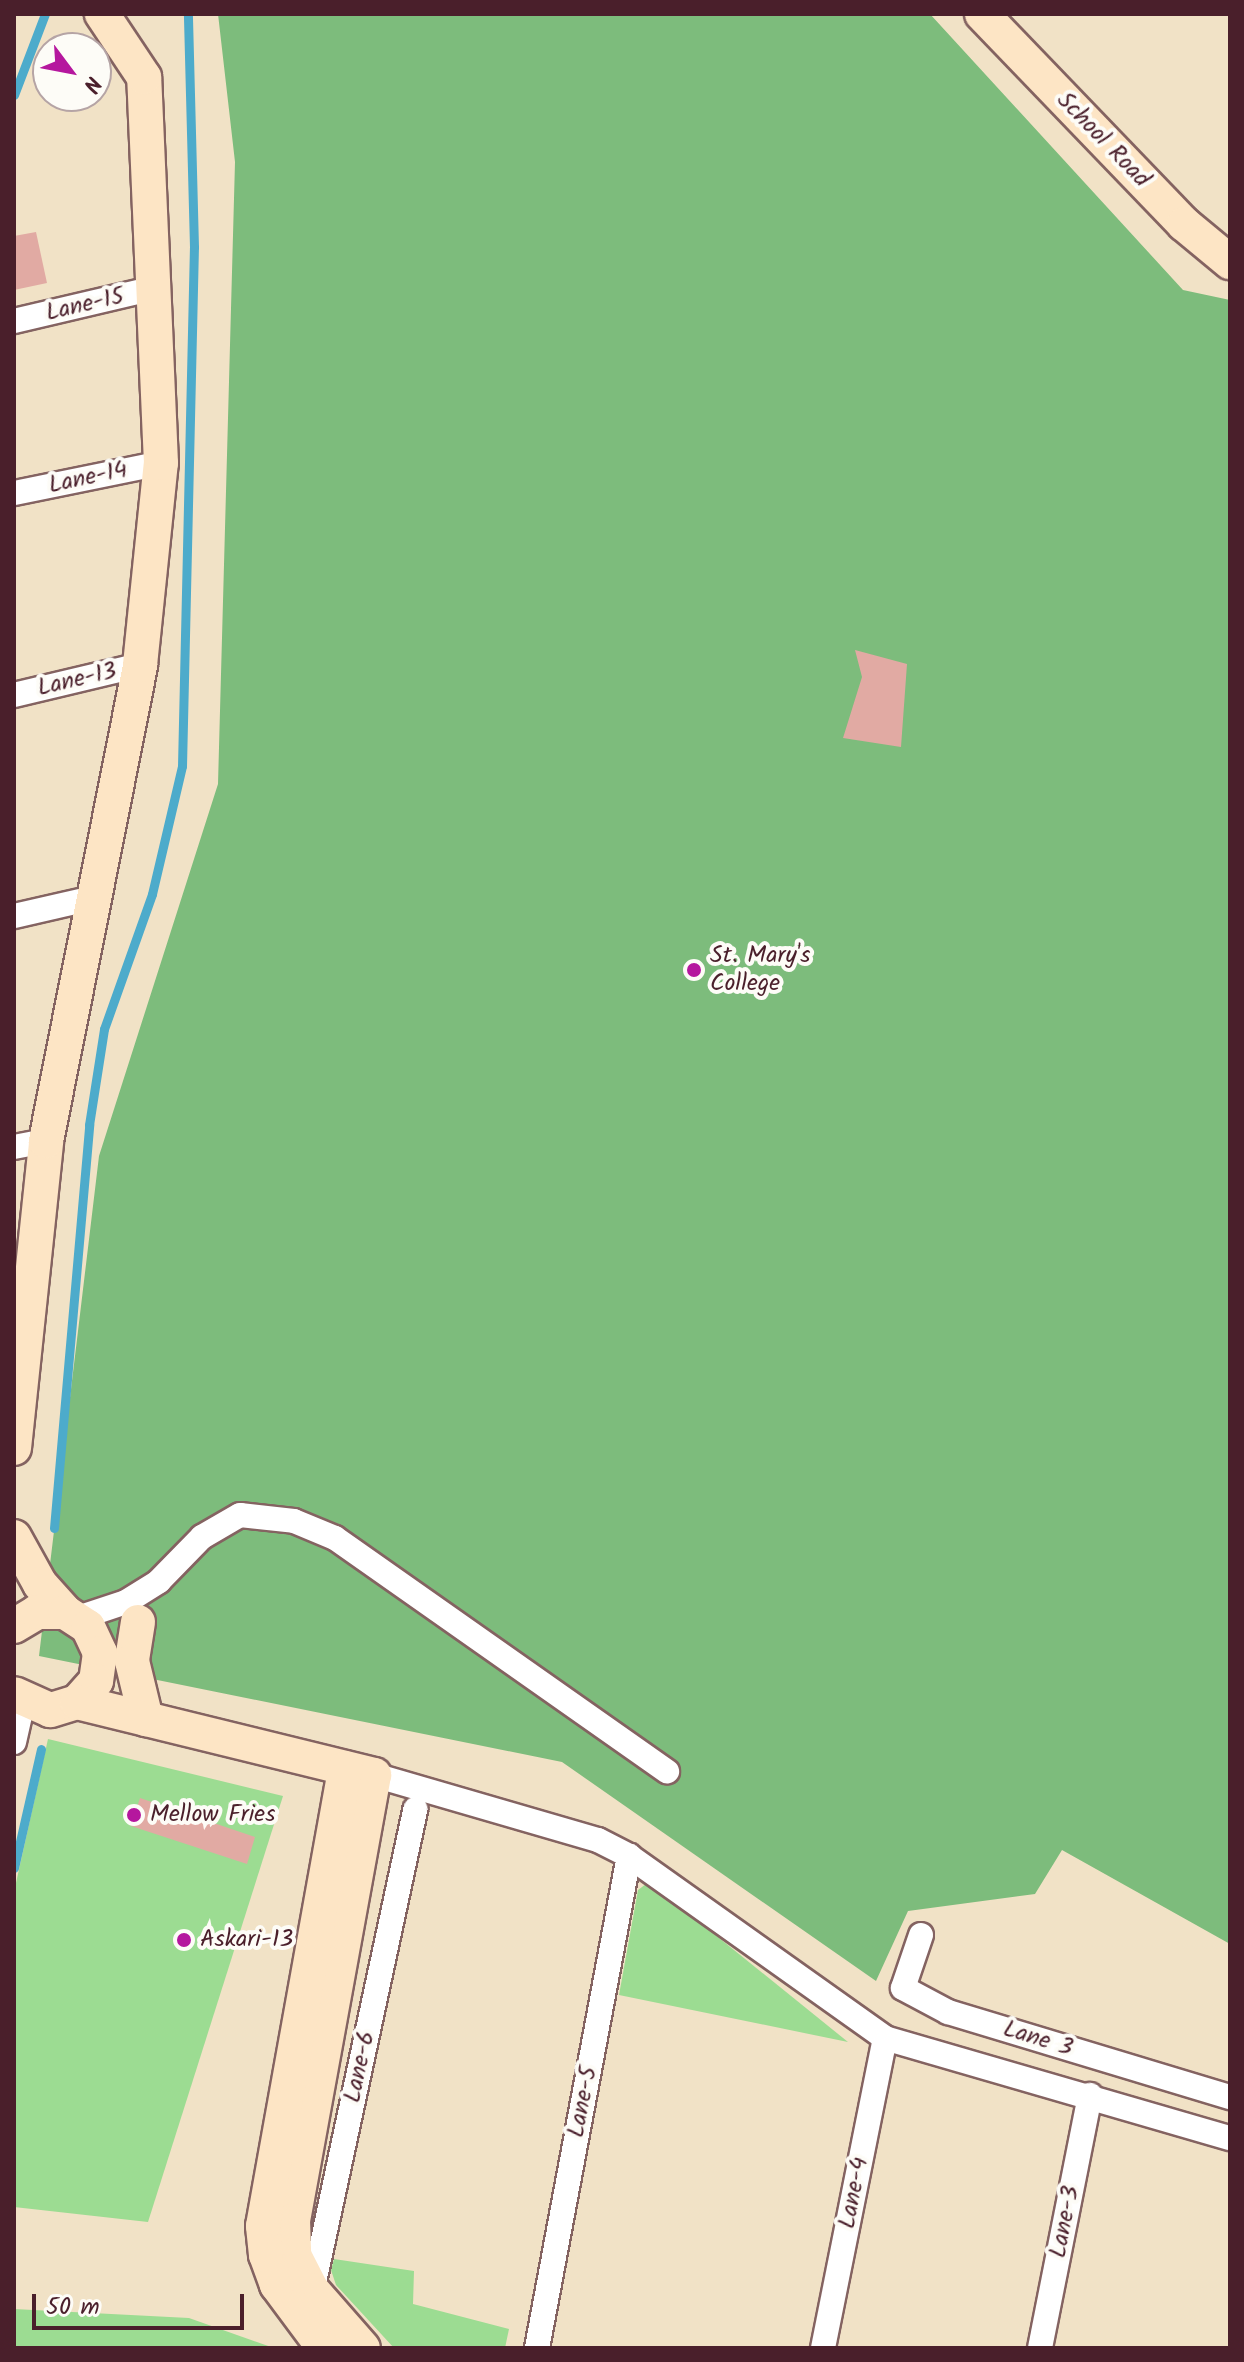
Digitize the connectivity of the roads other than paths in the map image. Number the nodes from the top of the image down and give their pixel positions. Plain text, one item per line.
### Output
1 (102, 14) edge
2 (982, 14) edge
3 (1230, 262) edge
4 (155, 288) junction
5 (14, 321) edge
6 (161, 463) junction
7 (14, 493) edge
8 (140, 665) junction
9 (14, 695) edge
10 (97, 897) junction
11 (14, 916) edge
12 (30, 1144) edge
13 (16, 1406) edge
14 (14, 1448) edge
15 (14, 1537) edge
16 (159, 1581) junction
17 (71, 1615) junction
18 (138, 1622) junction
19 (14, 1626) edge
20 (100, 1667) junction
21 (19, 1698) edge
22 (77, 1702) junction
23 (146, 1719) junction
24 (14, 1742) edge
25 (667, 1771) dead end
26 (360, 1772) junction
27 (415, 1809) dead end
28 (629, 1856) junction
29 (921, 1935) dead end
30 (885, 2038) junction
31 (1090, 2095) junction
32 (1230, 2097) edge
33 (1230, 2138) edge
34 (312, 2290) junction
35 (314, 2336) edge
36 (363, 2348) edge
37 (537, 2348) edge
38 (823, 2348) edge
39 (1040, 2348) edge

1 - 4 street
2 - 3 street, School Road
4 - 5 street, Lane-15
4 - 6 street
6 - 7 street, Lane-14
6 - 8 street
8 - 9 street, Lane-13
8 - 10 street
10 - 11 street
10 - 12 street
12 - 13 street
13 - 14 street
15 - 17 street
16 - 17 street
16 - 18 street
16 - 25 street
17 - 19 street
17 - 20 street
18 - 20 street
18 - 23 street
20 - 22 street
21 - 22 street
21 - 24 street
22 - 23 street
23 - 26 street
26 - 28 street
26 - 34 street
26 - 35 street
27 - 34 street, Lane-6
28 - 30 street
28 - 37 street, Lane-5
29 - 32 street, Lane 3
30 - 31 street
30 - 38 street, Lane-4
31 - 33 street
31 - 39 street, Lane-3
34 - 35 street, Lane-6
34 - 36 street

